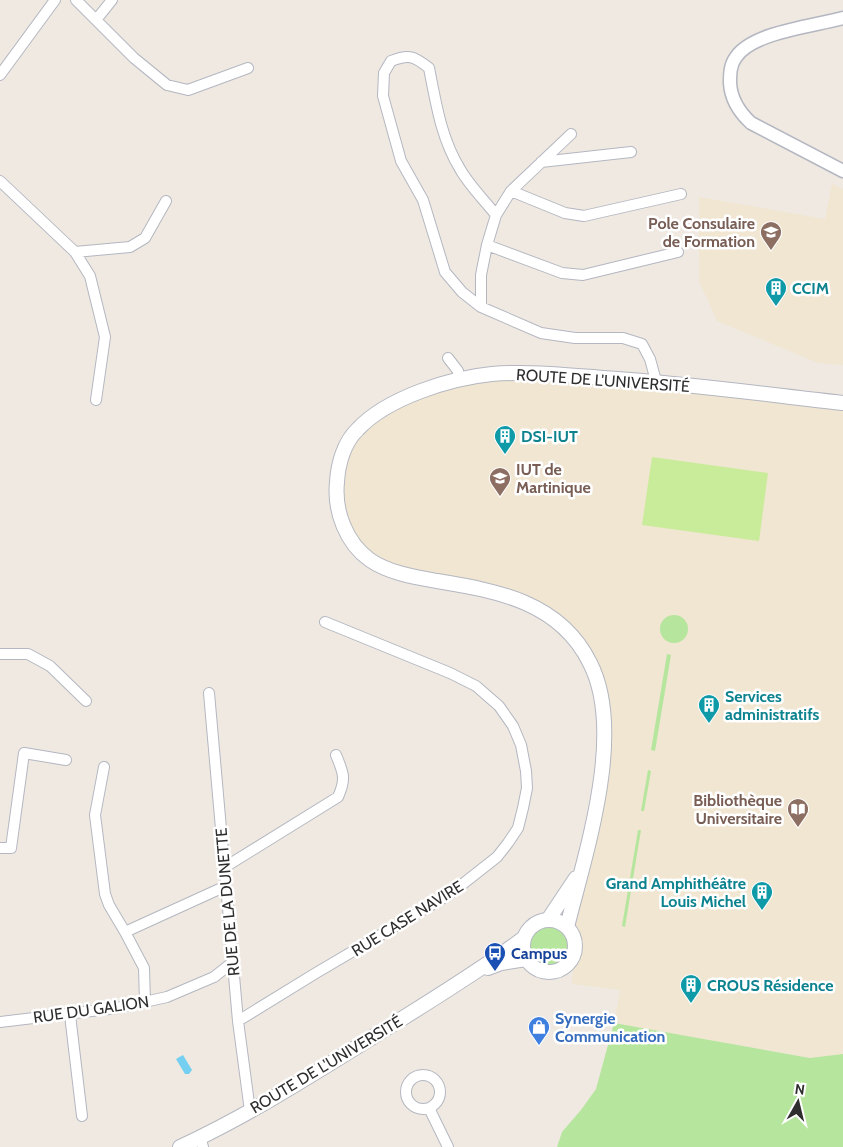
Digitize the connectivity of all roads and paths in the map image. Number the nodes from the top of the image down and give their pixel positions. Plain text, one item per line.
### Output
1 (55, 0) edge
2 (76, 0) edge
3 (112, 0) edge
4 (843, 18) edge
5 (96, 20) junction
6 (248, 68) dead end
7 (0, 75) edge
8 (571, 134) dead end
9 (631, 152) dead end
10 (541, 162) junction
11 (843, 171) edge
12 (0, 181) edge
13 (512, 191) junction
14 (681, 194) dead end
15 (166, 201) dead end
16 (496, 215) junction
17 (487, 245) junction
18 (75, 252) junction
19 (678, 252) dead end
20 (480, 307) junction
21 (448, 358) dead end
22 (459, 381) junction
23 (656, 381) junction
24 (96, 400) dead end
25 (843, 403) edge
26 (325, 622) dead end
27 (0, 654) edge
28 (209, 693) dead end
29 (86, 702) dead end
30 (336, 755) dead end
31 (66, 760) dead end
32 (104, 767) dead end
33 (0, 848) edge
34 (225, 867) junction
35 (581, 872) junction
36 (226, 886) junction
37 (548, 920) junction
38 (567, 927) junction
39 (125, 932) junction
40 (524, 938) junction
41 (526, 959) junction
42 (233, 962) junction
43 (469, 976) junction
44 (145, 1002) junction
45 (70, 1015) junction
46 (238, 1021) junction
47 (0, 1022) edge
48 (429, 1108) dead end
49 (250, 1111) junction
50 (82, 1116) dead end
51 (202, 1142) edge
52 (180, 1147) edge
53 (448, 1147) edge

1 - 7 street
2 - 5 street
3 - 5 street
4 - 11 street
5 - 6 street
8 - 10 street
9 - 10 street
10 - 13 street
12 - 18 street
13 - 14 street
13 - 16 street
15 - 18 street
16 - 17 street
16 - 20 street
17 - 19 street
17 - 20 street
18 - 24 street
20 - 23 street
21 - 22 street
22 - 23 main road, ROUTE DE L'UNIVERSITÉ
22 - 35 main road, ROUTE DE L'UNIVERSITÉ
23 - 25 main road, ROUTE DE L'UNIVERSITÉ
26 - 46 street, RUE CASE NAVIRE
27 - 29 street
28 - 34 street, RUE DE LA DUNETTE
30 - 34 street
31 - 33 street
32 - 39 street
34 - 36 street, RUE DE LA DUNETTE
35 - 37 main road, ROUTE DE L'UNIVERSITÉ
35 - 38 main road, ROUTE DE L'UNIVERSITÉ
36 - 39 street
36 - 42 street, RUE DE LA DUNETTE
37 - 38 main road
37 - 40 main road, ROUTE DE L'UNIVERSITÉ
38 - 41 main road
39 - 44 street
40 - 41 main road
40 - 43 main road, ROUTE DE L'UNIVERSITÉ
41 - 43 main road, ROUTE DE L'UNIVERSITÉ
42 - 44 street, RUE DU GALION
42 - 46 street, RUE DE LA DUNETTE
43 - 49 main road, ROUTE DE L'UNIVERSITÉ
44 - 45 street, RUE DU GALION
45 - 47 street, RUE DU GALION
45 - 50 street
46 - 49 street, RUE DE LA DUNETTE
48 - 53 street
49 - 51 main road, ROUTE DE L'UNIVERSITÉ
51 - 52 main road, ROUTE DE L'UNIVERSITÉ

